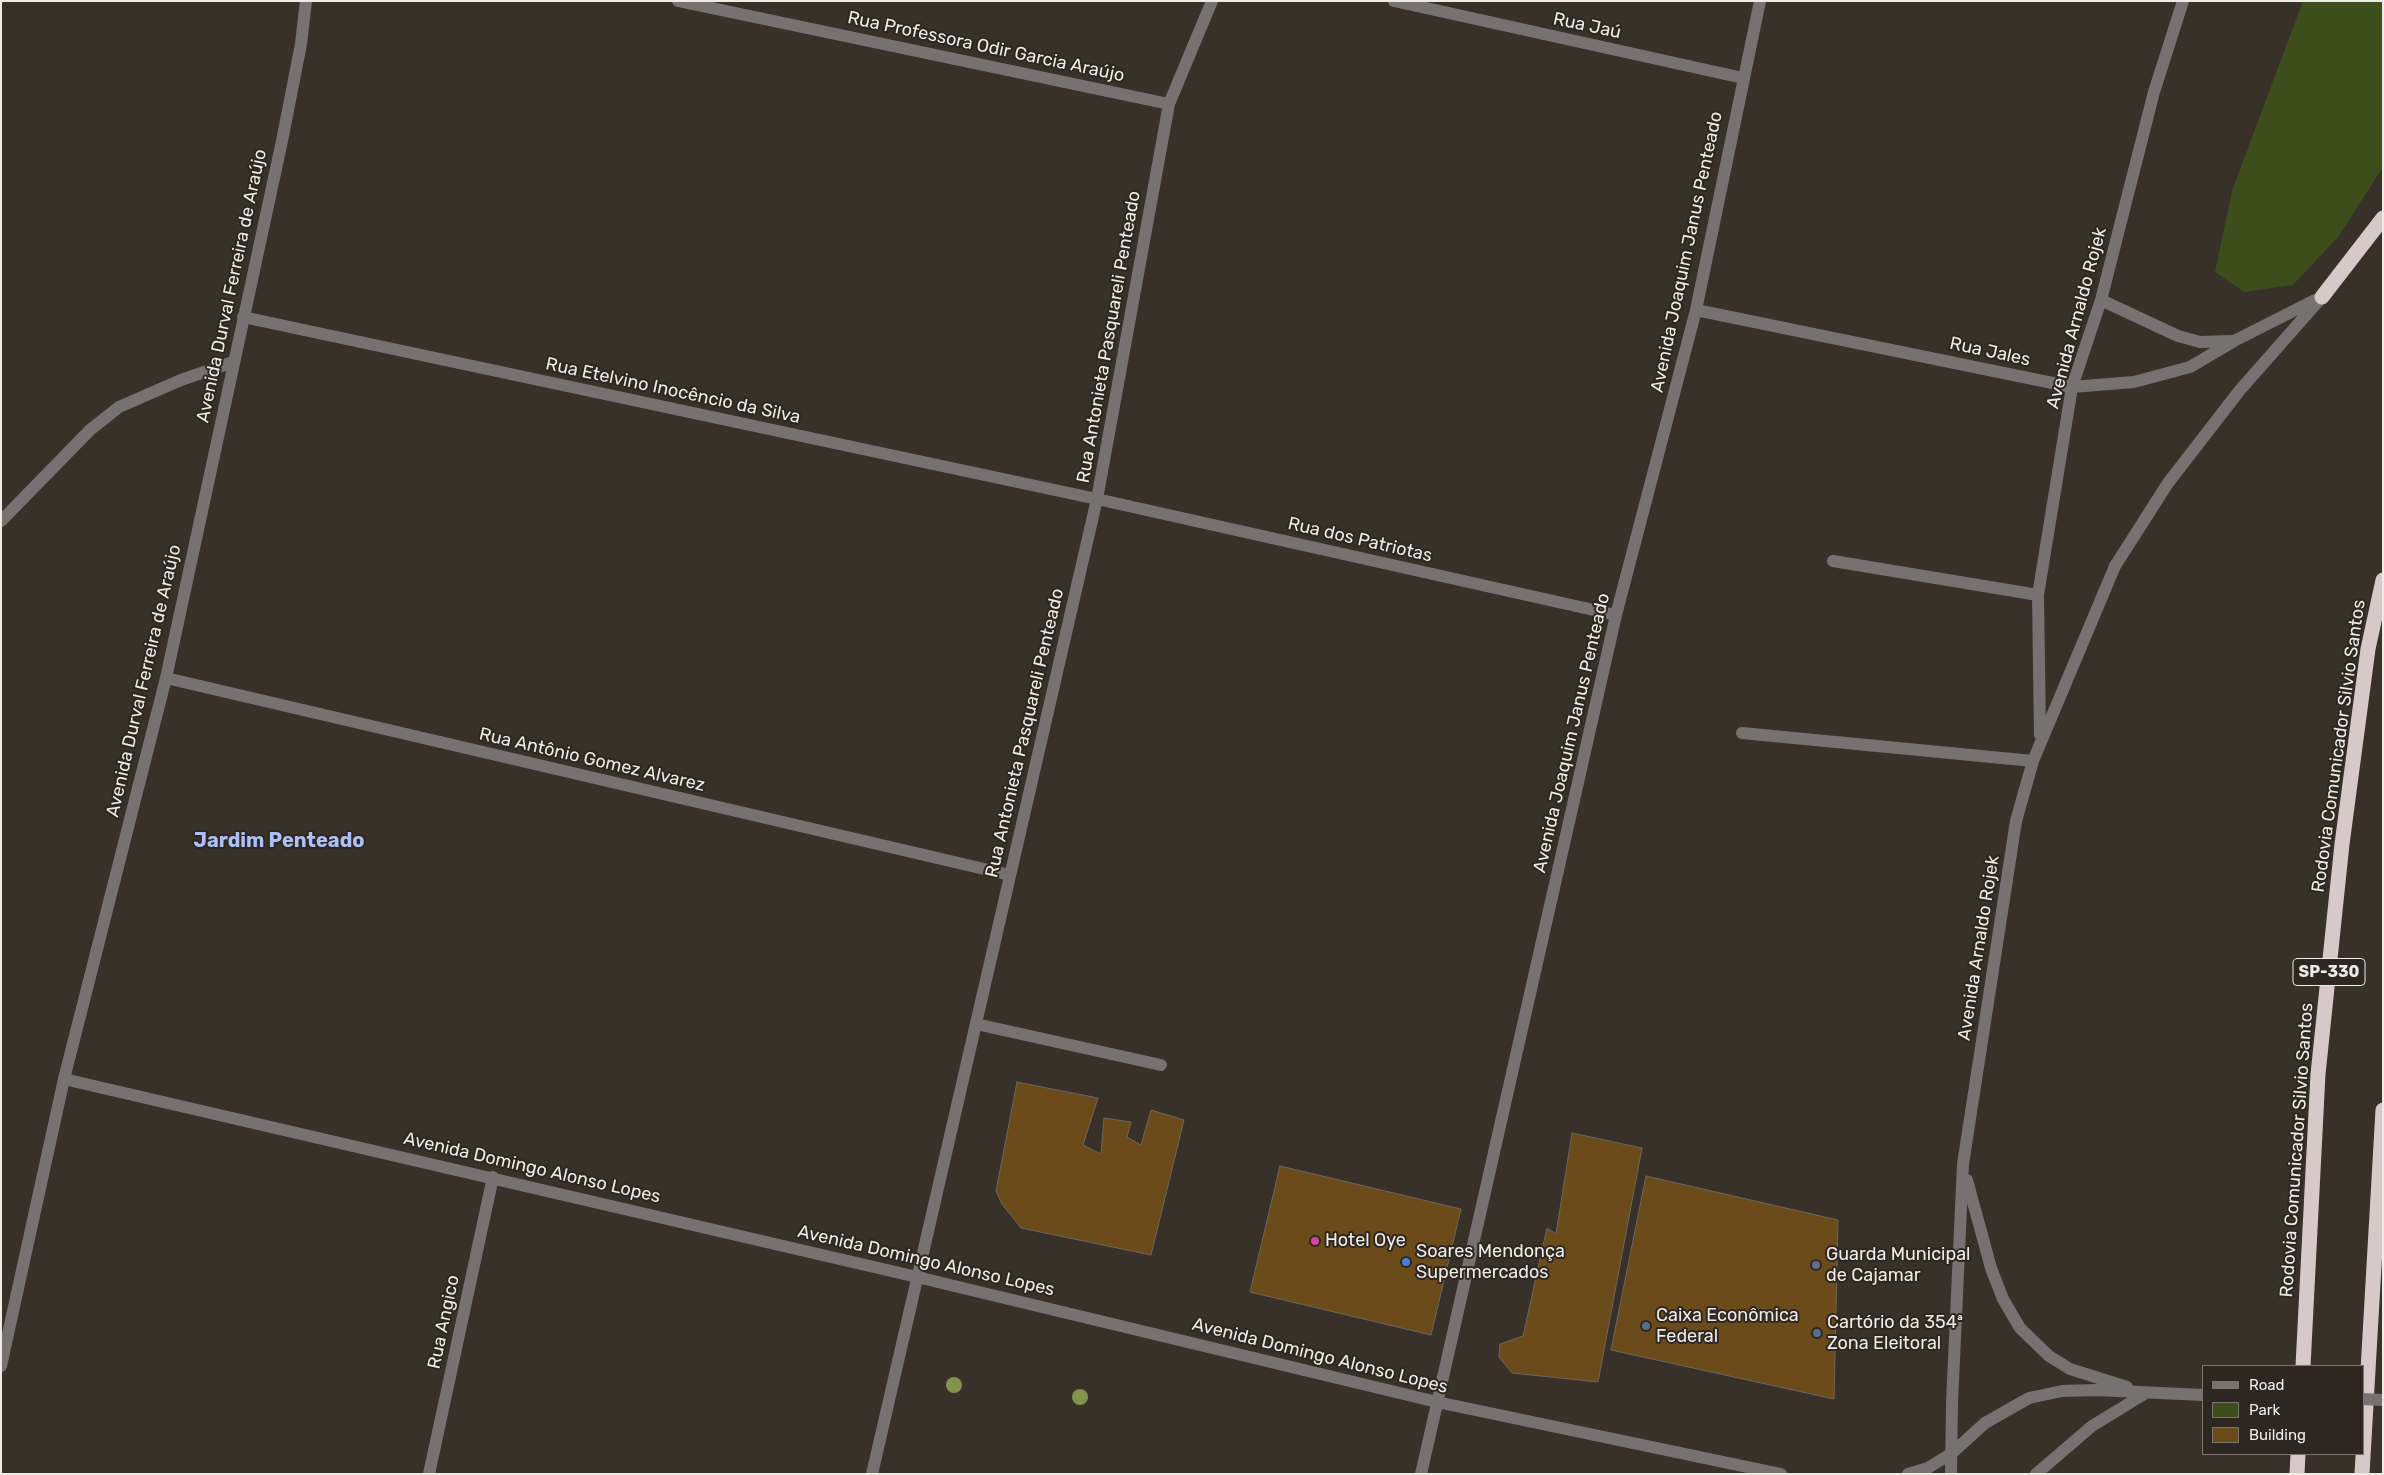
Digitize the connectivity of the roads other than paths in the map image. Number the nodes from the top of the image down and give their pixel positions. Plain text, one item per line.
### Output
1 (306, 1) edge
2 (678, 1) edge
3 (1212, 1) edge
4 (1394, 1) edge
5 (1760, 1) edge
6 (2183, 1) edge
7 (1743, 78) junction
8 (1170, 104) junction
9 (2383, 218) edge
10 (2322, 297) junction
11 (2101, 300) junction
12 (1696, 310) junction
13 (243, 316) junction
14 (2234, 341) junction
15 (233, 362) junction
16 (2072, 387) junction
17 (1097, 499) junction
18 (1, 521) edge
19 (1833, 561) dead end
20 (2383, 580) edge
21 (2038, 595) junction
22 (1616, 615) junction
23 (166, 678) junction
24 (1742, 733) dead end
25 (2040, 740) junction
26 (2033, 761) junction
27 (1010, 875) junction
28 (976, 1024) junction
29 (1161, 1065) dead end
30 (64, 1079) junction
31 (2383, 1110) edge
32 (2381, 1159) edge
33 (1964, 1164) junction
34 (493, 1176) junction
35 (918, 1277) junction
36 (2303, 1365) edge
37 (1, 1366) edge
38 (2146, 1393) junction
39 (2202, 1396) edge
40 (2364, 1399) edge
41 (2383, 1400) edge
42 (1437, 1402) junction
43 (2364, 1441) edge
44 (1952, 1453) junction
45 (2298, 1455) edge
46 (2363, 1455) edge
47 (430, 1474) edge
48 (872, 1474) edge
49 (1421, 1474) edge
50 (1781, 1474) edge
51 (1908, 1474) edge
52 (1951, 1474) edge
53 (2036, 1474) edge
54 (2297, 1474) edge
55 (2362, 1474) edge

1 - 13 street, Avenida Durval Ferreira de Araújo
2 - 8 street, Rua Professora Odir Garcia Araújo
3 - 8 street, Rua Antonieta Pasquareli Penteado
4 - 7 street, Rua Jaú
5 - 7 street, Avenida Joaquim Janus Penteado
6 - 11 street, Avenida Arnaldo Rojek
7 - 12 street, Avenida Joaquim Janus Penteado
8 - 17 street, Rua Antonieta Pasquareli Penteado
9 - 10 highway
10 - 14 street, Rua Jales
10 - 25 street, Avenida Arnaldo Rojek
11 - 14 street
11 - 16 street, Avenida Arnaldo Rojek
12 - 16 street, Rua Jales
12 - 22 street, Avenida Joaquim Janus Penteado
13 - 15 street, Avenida Durval Ferreira de Araújo
13 - 17 street, Rua Etelvino Inocêncio da Silva
14 - 16 street, Rua Jales
15 - 18 street
15 - 23 street, Avenida Durval Ferreira de Araújo
16 - 21 street, Avenida Arnaldo Rojek
17 - 22 street, Rua dos Patriotas
17 - 27 street, Rua Antonieta Pasquareli Penteado
19 - 21 street
20 - 36 highway, Rodovia Comunicador Silvio Santos / SP-330
21 - 25 street, Avenida Arnaldo Rojek
22 - 42 street, Avenida Joaquim Janus Penteado
23 - 27 street, Rua Antônio Gomez Alvarez
23 - 30 street, Avenida Durval Ferreira de Araújo
24 - 26 street
25 - 26 street, Avenida Arnaldo Rojek
26 - 33 street, Avenida Arnaldo Rojek
27 - 28 street, Rua Antonieta Pasquareli Penteado
28 - 29 street
28 - 35 street, Rua Antonieta Pasquareli Penteado
30 - 34 street, Avenida Domingo Alonso Lopes
30 - 37 street, Avenida Durval Ferreira de Araújo
31 - 32 highway
32 - 43 highway
33 - 38 street, Avenida Arnaldo Rojek
33 - 44 street, Avenida Arnaldo Rojek
34 - 35 street, Avenida Domingo Alonso Lopes
34 - 47 street, Rua Angico
35 - 42 street, Avenida Domingo Alonso Lopes
35 - 48 street, Rua Antonieta Pasquareli Penteado
38 - 39 street
38 - 44 street
38 - 53 street
40 - 41 street, bridge
42 - 49 street, Avenida Joaquim Janus Penteado
42 - 50 street, Avenida Domingo Alonso Lopes
44 - 51 street
44 - 52 street, Avenida Arnaldo Rojek
45 - 54 highway
46 - 55 highway

